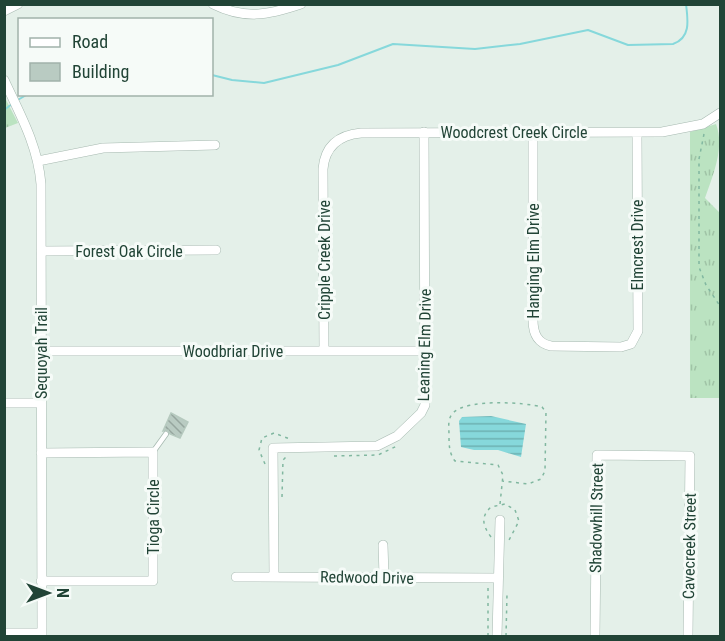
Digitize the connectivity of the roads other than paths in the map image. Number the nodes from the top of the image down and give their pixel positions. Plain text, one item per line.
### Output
1 (18, 4) edge
2 (301, 4) edge
3 (215, 5) edge
4 (4, 11) edge
5 (6, 84) edge
6 (720, 113) edge
7 (424, 132) junction
8 (533, 132) junction
9 (637, 133) junction
10 (215, 145) dead end
11 (38, 161) junction
12 (323, 169) joint
13 (216, 250) dead end
14 (41, 251) junction
15 (621, 347) joint
16 (41, 351) junction
17 (324, 351) junction
18 (426, 351) junction
19 (4, 403) edge
20 (41, 403) junction
21 (166, 434) dead end
22 (153, 452) junction
23 (41, 453) junction
24 (690, 456) joint
25 (500, 520) dead end
26 (383, 544) dead end
27 (274, 576) junction
28 (384, 576) junction
29 (236, 577) dead end
30 (498, 578) junction
31 (41, 581) junction
32 (4, 633) edge
33 (42, 635) edge
34 (497, 636) edge
35 (595, 636) edge
36 (688, 636) edge

1 - 4 street
2 - 3 street
5 - 11 street, Sequoyah Trail
6 - 9 street, Woodcrest Creek Circle
7 - 8 street, Woodcrest Creek Circle
7 - 12 street, Woodcrest Creek Circle
7 - 18 street, Leaning Elm Drive
8 - 9 street, Woodcrest Creek Circle
8 - 15 street, Hanging Elm Drive
9 - 15 street, Elmcrest Drive
10 - 11 street
11 - 14 street, Sequoyah Trail
12 - 17 street, Cripple Creek Drive
13 - 14 street, Forest Oak Circle
14 - 16 street, Sequoyah Trail
16 - 17 street, Woodbriar Drive
16 - 20 street, Sequoyah Trail
17 - 18 street, Woodbriar Drive
18 - 27 street, Leaning Elm Drive
19 - 20 street
20 - 23 street, Sequoyah Trail
21 - 22 lane
22 - 23 street
22 - 31 street, Tioga Circle
23 - 31 street, Sequoyah Trail
24 - 35 street, Shadowhill Street
24 - 36 street, Cavecreek Street
25 - 30 street
26 - 28 street
27 - 28 street, Redwood Drive
27 - 29 street, Redwood Drive
28 - 30 street, Redwood Drive
30 - 34 street
31 - 33 street, Sequoyah Trail
32 - 33 street

